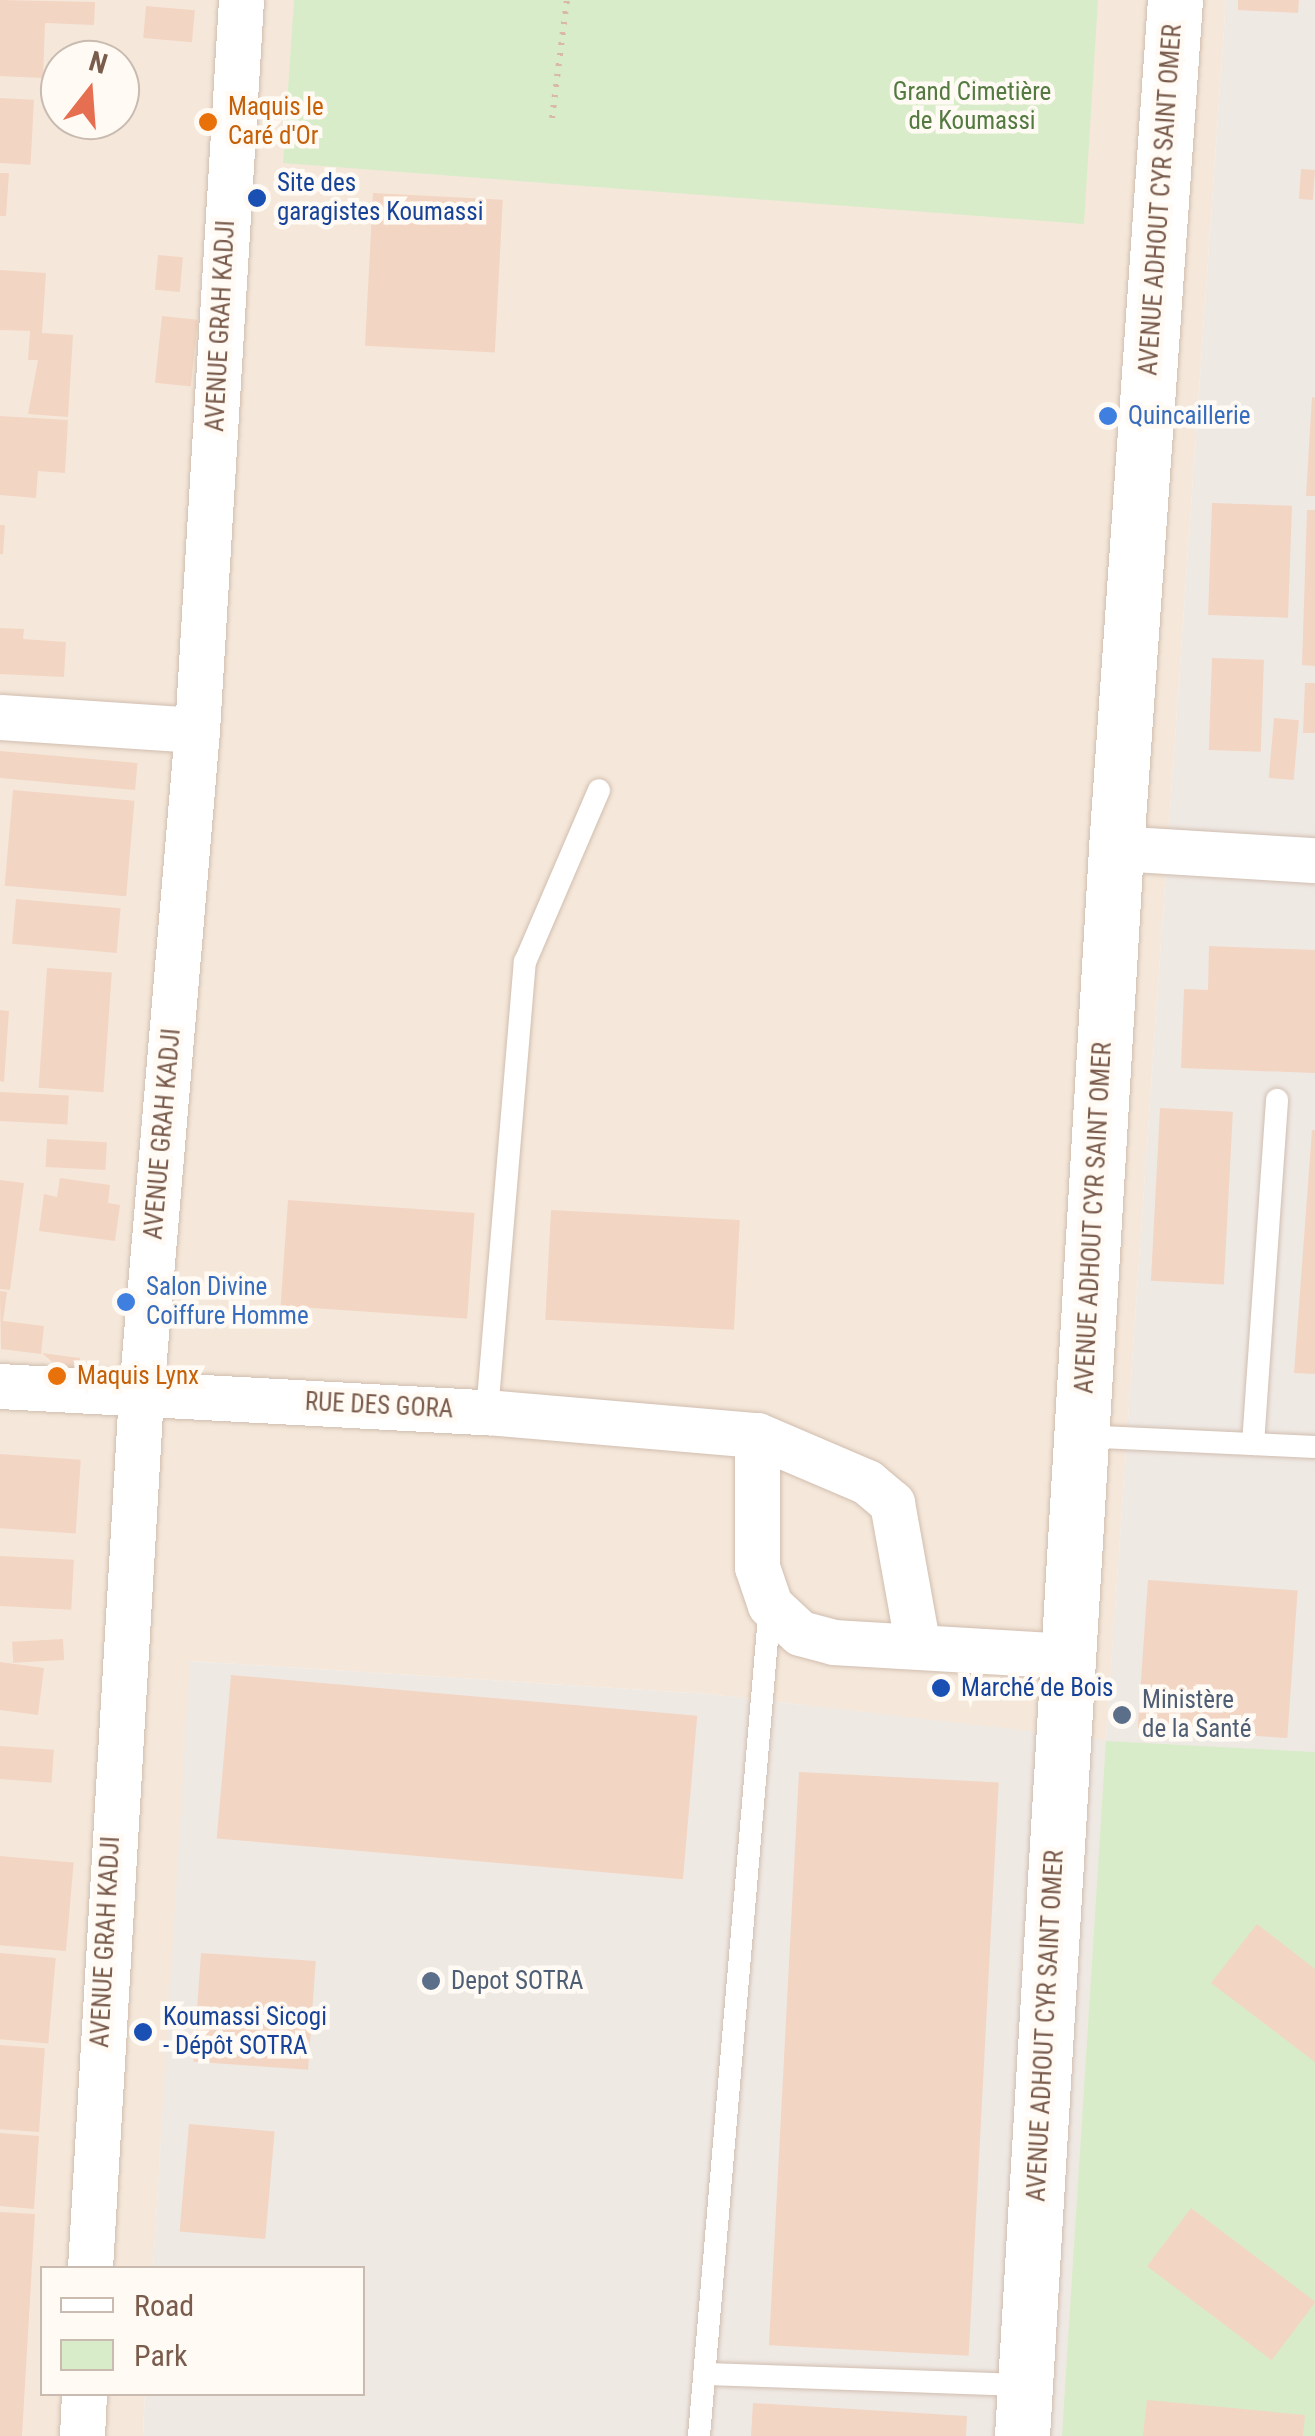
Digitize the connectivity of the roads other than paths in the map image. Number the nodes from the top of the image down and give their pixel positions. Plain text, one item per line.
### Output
1 (241, 0) edge
2 (1174, 0) edge
3 (0, 717) edge
4 (197, 730) junction
5 (599, 790) dead end
6 (1116, 848) junction
7 (1315, 860) edge
8 (1278, 1100) dead end
9 (0, 1386) edge
10 (141, 1392) junction
11 (488, 1412) junction
12 (757, 1435) junction
13 (1080, 1436) junction
14 (1253, 1444) junction
15 (1315, 1448) edge
16 (770, 1605) junction
17 (916, 1642) junction
18 (1067, 1656) junction
19 (90, 2266) edge
20 (704, 2374) junction
21 (84, 2396) edge
22 (1024, 2410) edge
23 (82, 2436) edge
24 (699, 2436) edge

1 - 4 street, AVENUE GRAH KADJI
2 - 6 street, AVENUE ADHOUT CYR SAINT OMER
3 - 4 street
4 - 10 street, AVENUE GRAH KADJI
5 - 11 lane
6 - 7 street
6 - 13 street, AVENUE ADHOUT CYR SAINT OMER
8 - 14 lane
9 - 10 street, RUE DES GORA
10 - 11 street, RUE DES GORA
10 - 19 street, AVENUE GRAH KADJI
11 - 12 street, RUE DES GORA
12 - 16 street
12 - 17 street, RUE DES GORA
13 - 14 lane
13 - 18 street, AVENUE ADHOUT CYR SAINT OMER
14 - 15 lane
16 - 17 street
16 - 20 lane
17 - 18 street
18 - 22 street, AVENUE ADHOUT CYR SAINT OMER
20 - 22 lane
20 - 24 lane
21 - 23 street

